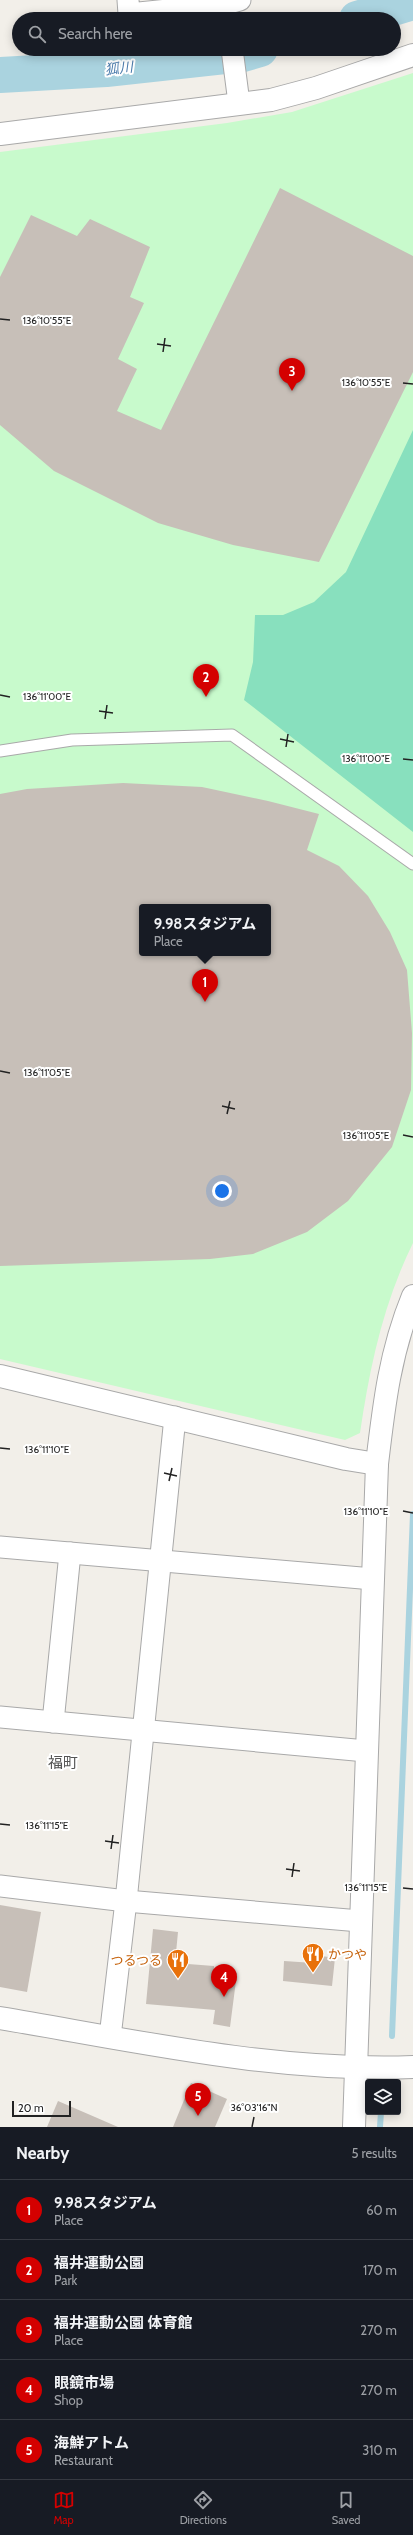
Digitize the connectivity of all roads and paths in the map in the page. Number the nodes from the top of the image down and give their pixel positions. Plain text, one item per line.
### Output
1 (128, 0) edge
2 (231, 8) edge
3 (129, 12) edge
4 (163, 12) edge
5 (413, 55) edge
6 (233, 56) edge
7 (238, 96) junction
8 (0, 134) edge
9 (0, 751) edge
10 (413, 864) edge
11 (413, 1296) edge
12 (407, 1331) edge
13 (0, 1376) edge
14 (175, 1417) junction
15 (377, 1464) junction
16 (0, 1547) edge
17 (70, 1553) junction
18 (160, 1561) junction
19 (373, 1579) junction
20 (0, 1717) edge
21 (52, 1722) junction
22 (144, 1731) junction
23 (366, 1751) junction
24 (0, 1886) edge
25 (126, 1900) junction
26 (360, 1921) junction
27 (0, 2018) edge
28 (110, 2037) junction
29 (413, 2067) edge
30 (357, 2069) junction
31 (354, 2127) edge

1 - 3 street
2 - 4 street
5 - 7 street
6 - 7 street
7 - 8 street
9 - 10 lane
11 - 12 street
12 - 15 street
13 - 14 street
14 - 15 street
14 - 18 street
15 - 19 street
16 - 17 street
17 - 18 street
17 - 21 street
18 - 19 street
18 - 22 street
19 - 23 street
20 - 21 street
21 - 22 street
22 - 23 street
22 - 25 street
23 - 26 street
24 - 25 street
25 - 26 street
25 - 28 street
26 - 30 street
27 - 28 street
28 - 30 street
29 - 30 street
30 - 31 street

